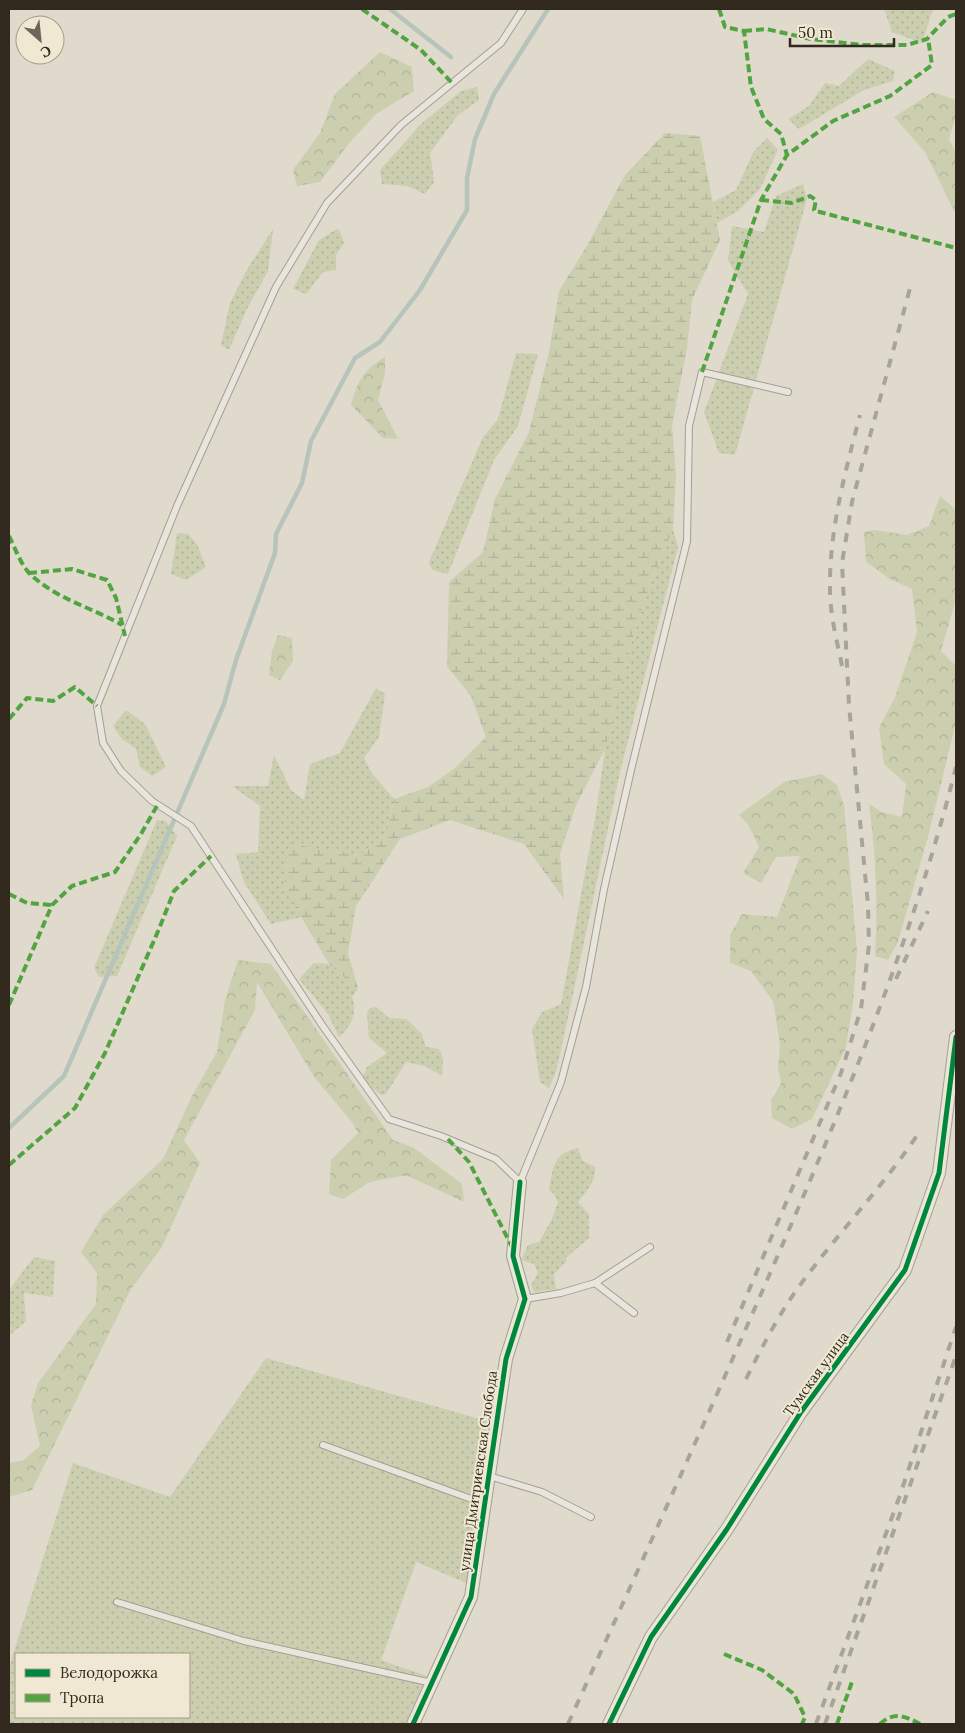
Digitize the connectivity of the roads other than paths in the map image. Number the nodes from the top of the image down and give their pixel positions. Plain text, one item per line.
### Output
1 (523, 9) edge
2 (788, 392) dead end
3 (956, 1037) edge
4 (520, 1182) junction
5 (650, 1247) dead end
6 (595, 1283) junction
7 (525, 1299) junction
8 (634, 1313) dead end
9 (323, 1445) dead end
10 (489, 1476) junction
11 (485, 1504) junction
12 (591, 1517) dead end
13 (117, 1602) dead end
14 (432, 1683) junction
15 (413, 1724) edge
16 (609, 1724) edge

1 - 4 lane
2 - 4 lane
3 - 16 street, Тумская улица
4 - 7 street
5 - 6 lane
6 - 7 lane
6 - 8 lane
7 - 10 street, улица Дмитриевская Слобода
9 - 11 lane
10 - 11 street, улица Дмитриевская Слобода
10 - 12 lane
11 - 14 street, улица Дмитриевская Слобода
13 - 14 lane
14 - 15 street, улица Дмитриевская Слобода

